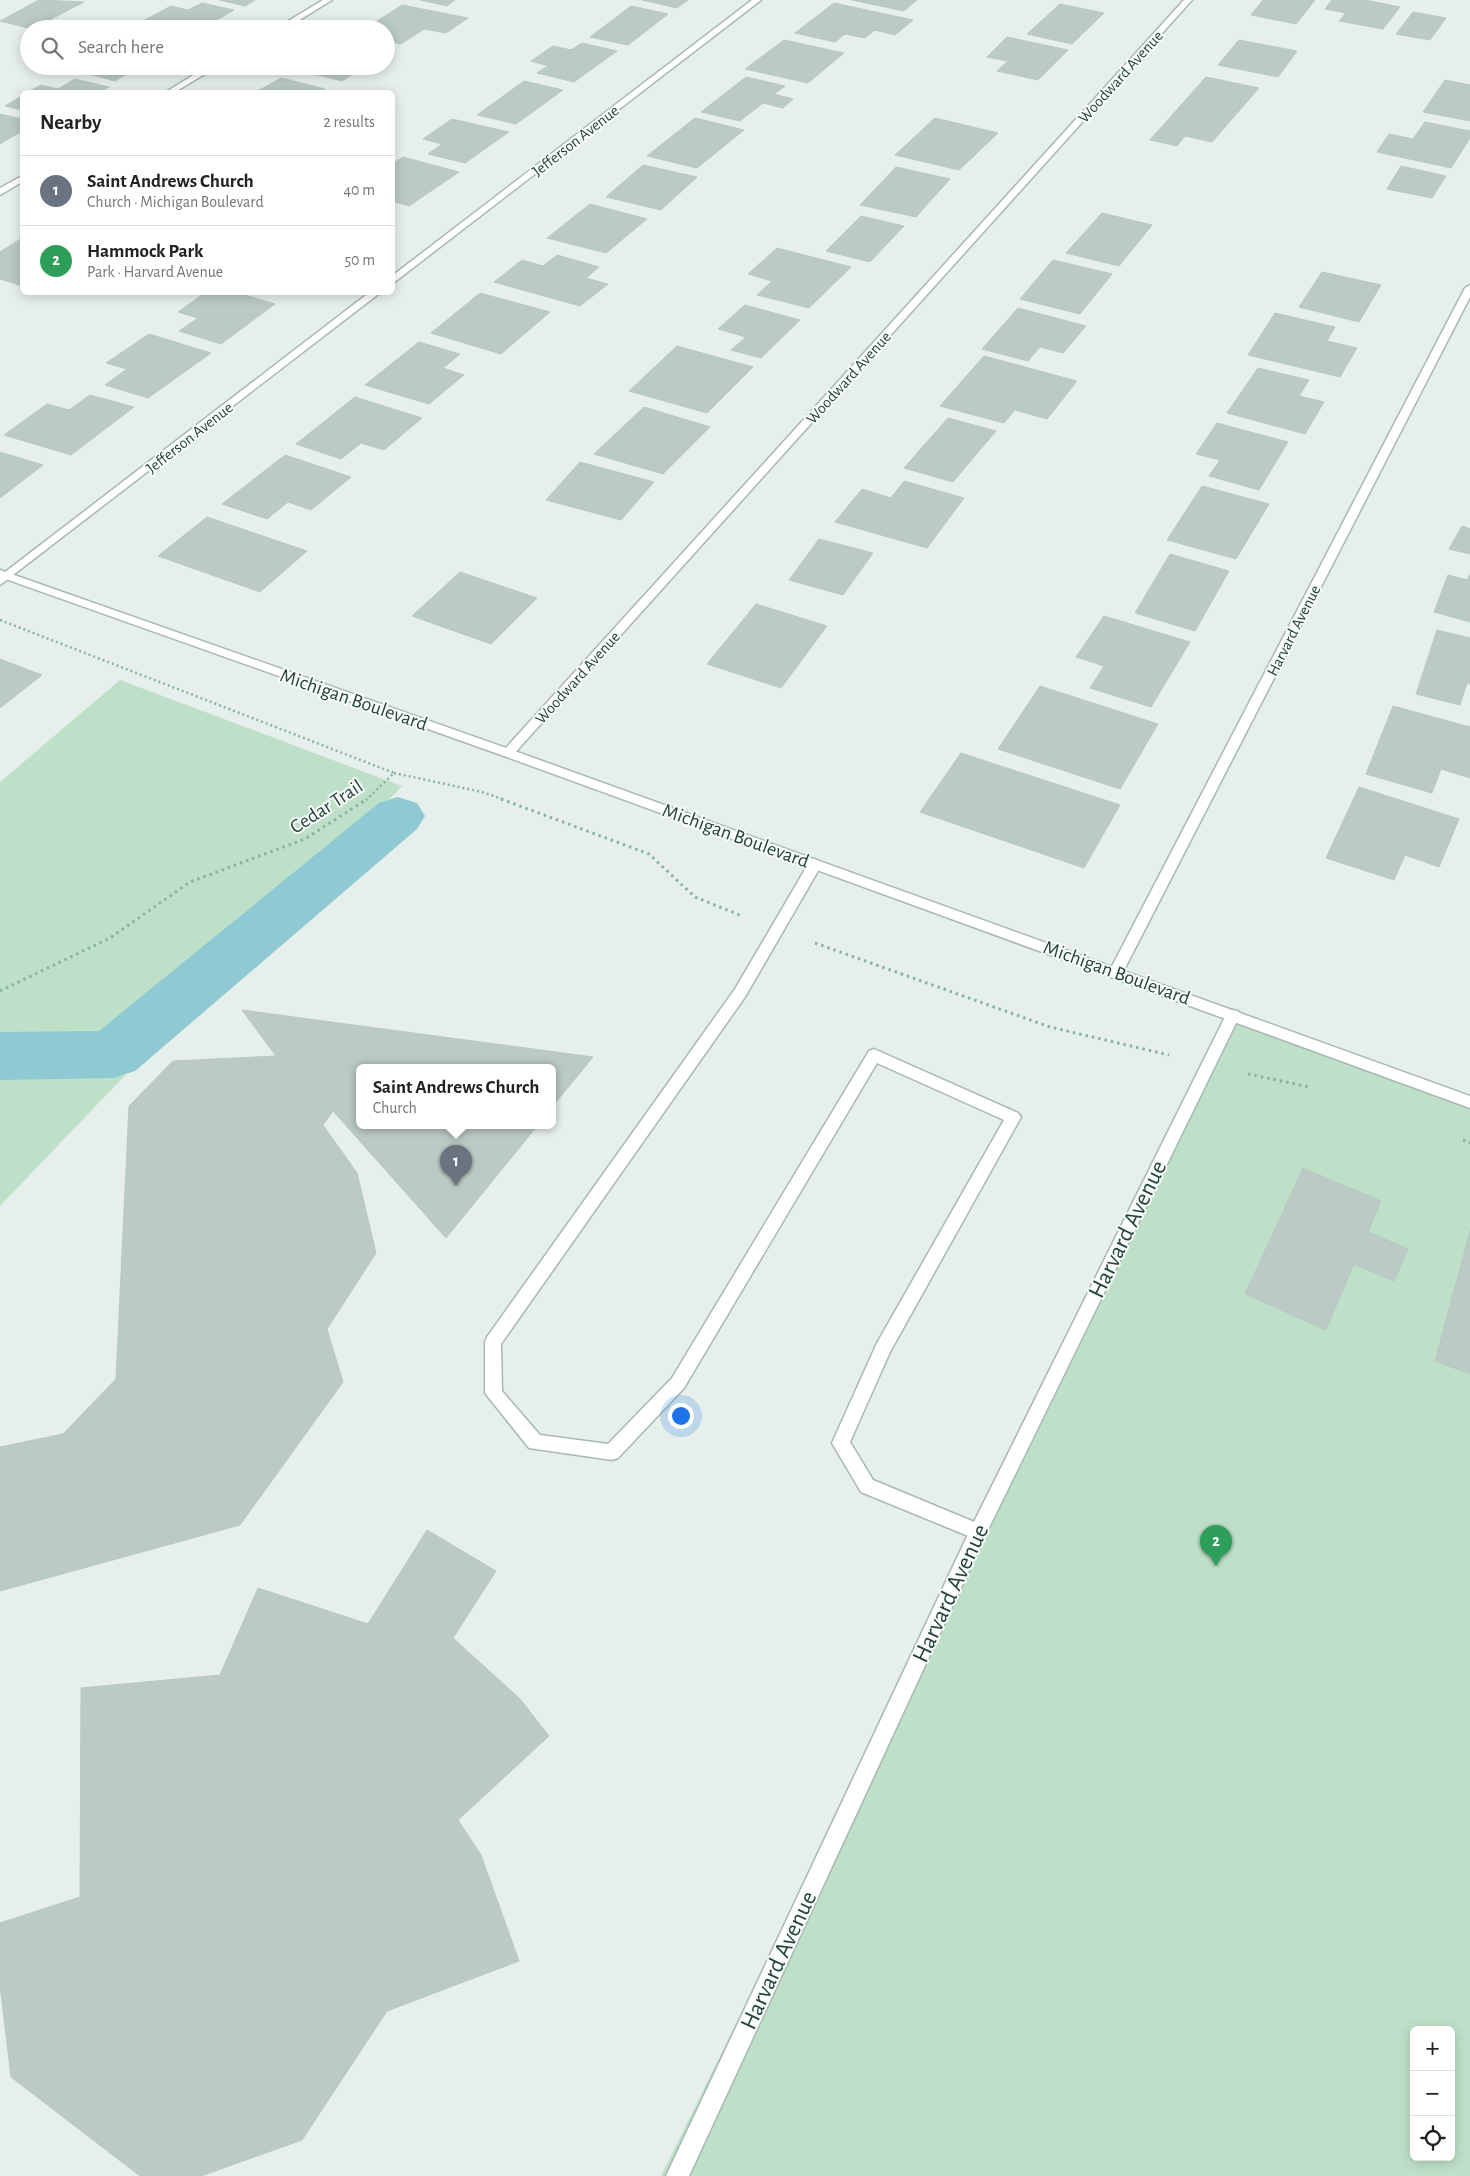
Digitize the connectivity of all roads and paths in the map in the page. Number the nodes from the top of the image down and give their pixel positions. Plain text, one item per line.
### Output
1 (328, 0) edge
2 (758, 0) edge
3 (1188, 0) edge
4 (294, 20) edge
5 (199, 75) edge
6 (173, 90) edge
7 (20, 179) edge
8 (0, 192) edge
9 (395, 279) edge
10 (1470, 288) edge
11 (373, 295) edge
12 (3, 577) edge
13 (0, 620) edge
14 (508, 753) junction
15 (394, 773) junction
16 (815, 864) junction
17 (777, 930) junction
18 (1116, 972) junction
19 (0, 990) edge
20 (1233, 1015) junction
21 (1208, 1065) junction
22 (1319, 1089) dead end
23 (1470, 1102) edge
24 (1461, 1139) dead end
25 (1470, 1142) edge
26 (978, 1532) junction
27 (677, 2176) edge

1 - 4 street
2 - 9 street, Jefferson Avenue
3 - 14 street, Woodward Avenue
5 - 6 street
7 - 8 street
10 - 18 street, Harvard Avenue
11 - 12 street, Jefferson Avenue
12 - 14 street, Michigan Boulevard
13 - 15 path, Cedar Trail
14 - 16 street, Michigan Boulevard
15 - 17 path
15 - 19 path, Cedar Trail
16 - 17 street
16 - 18 street, Michigan Boulevard
17 - 21 path
17 - 26 street
18 - 20 street, Michigan Boulevard
20 - 21 street, Harvard Avenue
20 - 23 street, Michigan Boulevard
21 - 22 path
21 - 26 street, Harvard Avenue
24 - 25 path
26 - 27 street, Harvard Avenue

